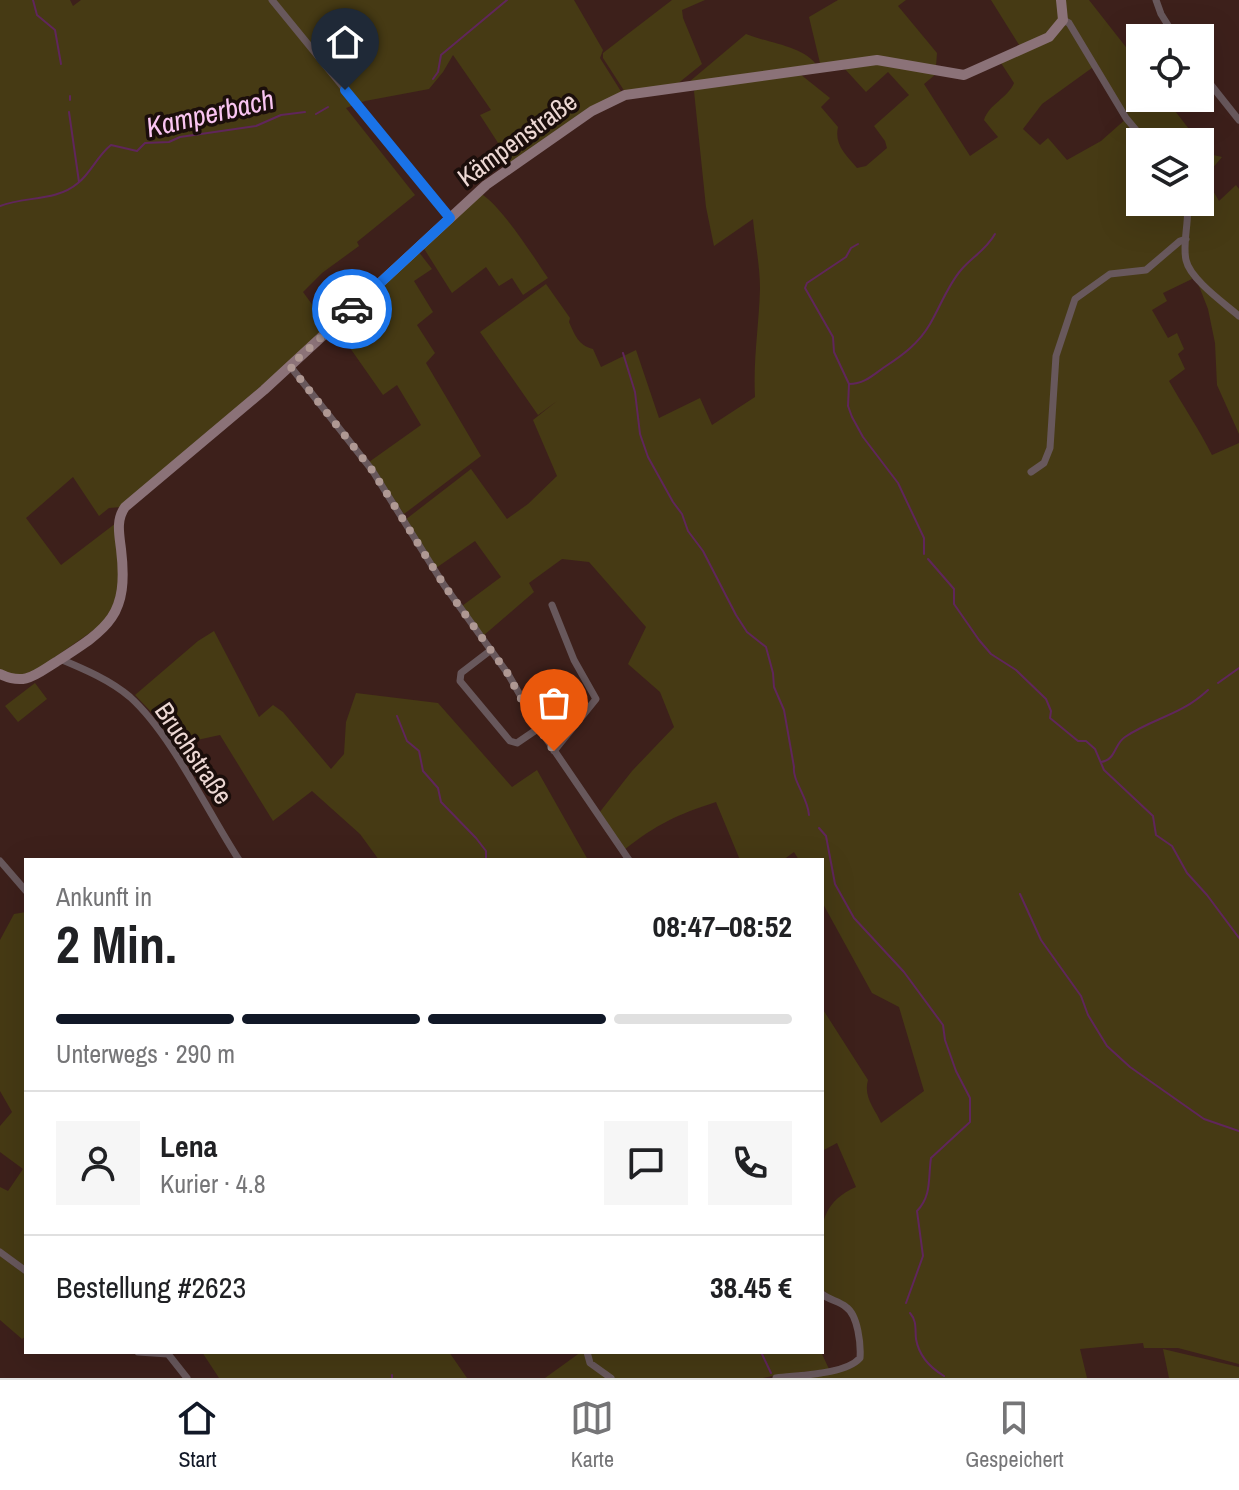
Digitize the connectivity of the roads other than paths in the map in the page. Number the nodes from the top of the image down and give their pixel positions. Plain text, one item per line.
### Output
1 (272, 0) edge
2 (1061, 0) edge
3 (1156, 0) edge
4 (1063, 20) junction
5 (1167, 24) edge
6 (1214, 89) edge
7 (1239, 120) edge
8 (1134, 128) edge
9 (1189, 216) edge
10 (450, 218) junction
11 (1186, 239) junction
12 (1239, 316) edge
13 (290, 366) junction
14 (1031, 472) dead end
15 (552, 605) dead end
16 (491, 650) junction
17 (60, 659) junction
18 (0, 674) edge
19 (539, 728) junction
20 (554, 751) junction
21 (238, 858) edge
22 (628, 858) edge
23 (0, 861) edge
24 (24, 889) edge
25 (0, 1252) edge
26 (24, 1270) edge
27 (824, 1295) edge
28 (169, 1354) edge
29 (588, 1354) edge
30 (187, 1378) edge
31 (611, 1378) edge
32 (776, 1378) edge

1 - 10 street
2 - 4 street
3 - 5 street
4 - 8 street
4 - 10 street, Kämpenstraße
6 - 7 street
9 - 11 street
10 - 13 street, Kämpenstraße
11 - 12 street
11 - 14 street
13 - 16 street
13 - 17 street, Kämpenstraße
15 - 20 street
16 - 19 street
16 - 19 street
17 - 18 street, Kämpenstraße
17 - 21 street, Bruchstraße
19 - 20 street
20 - 22 street
23 - 24 street
25 - 26 street
27 - 32 street
28 - 30 street
29 - 31 street

